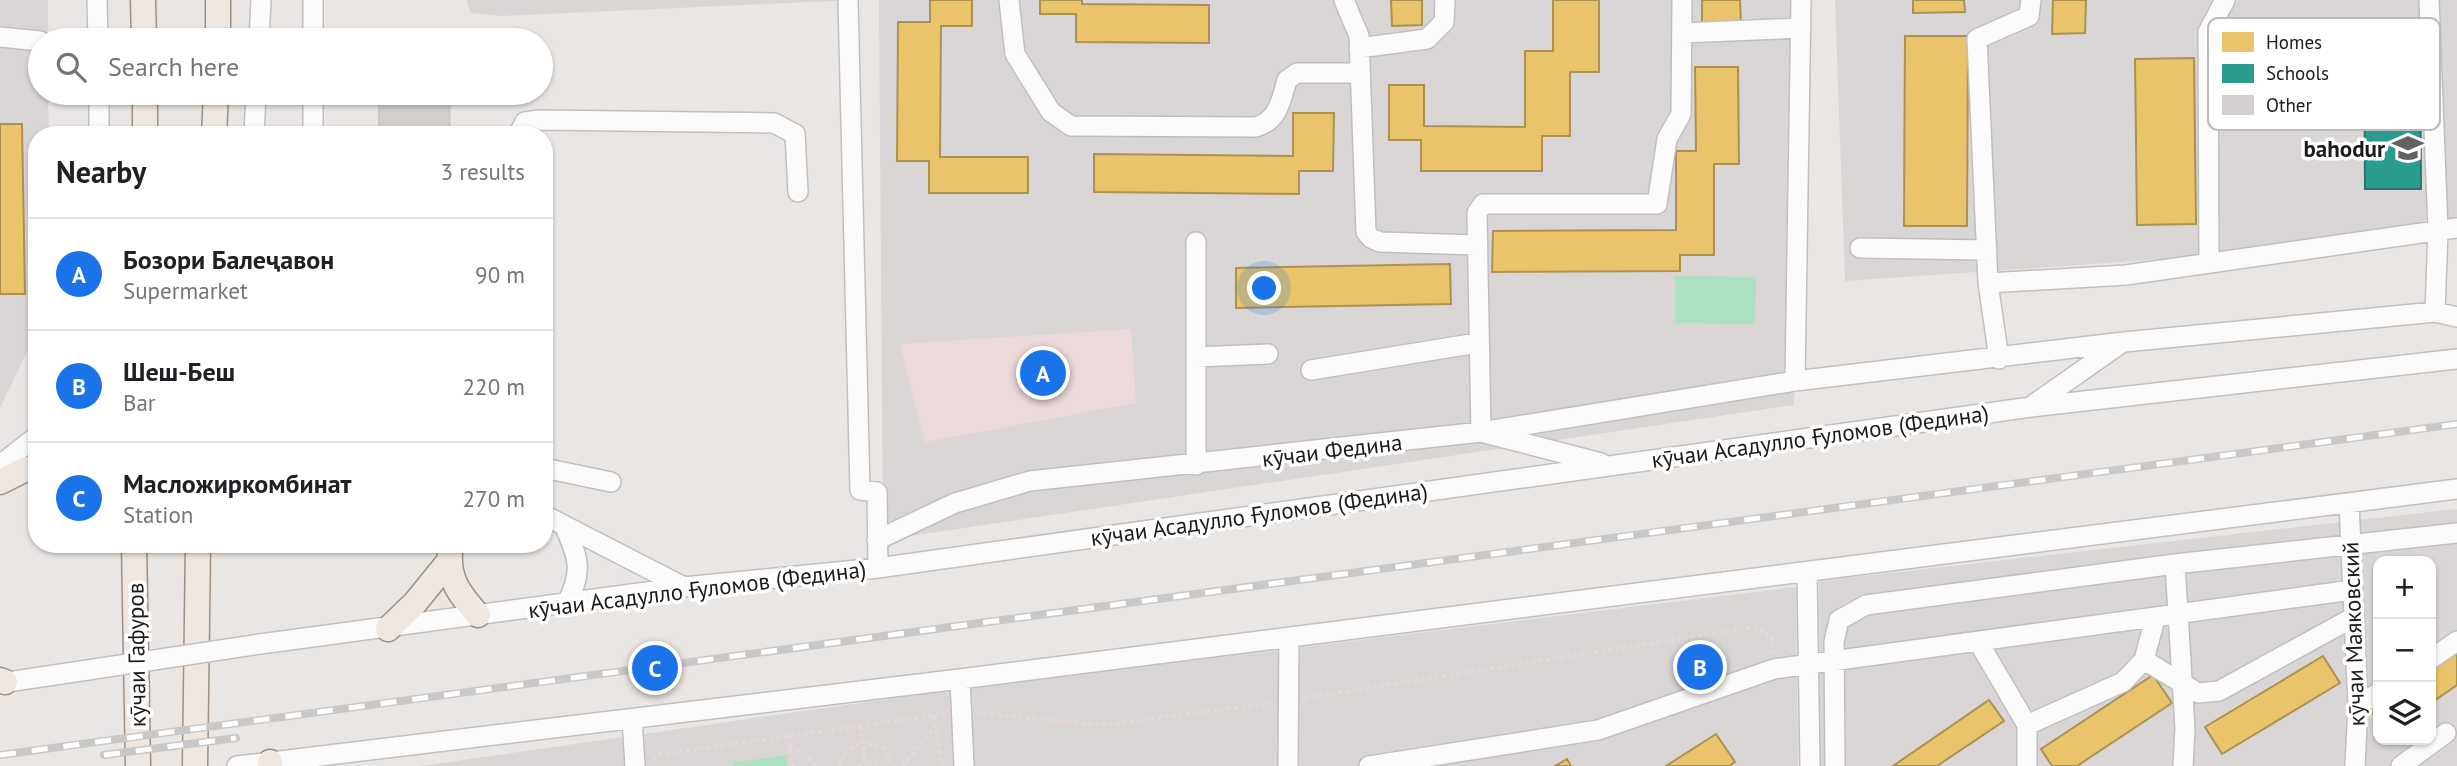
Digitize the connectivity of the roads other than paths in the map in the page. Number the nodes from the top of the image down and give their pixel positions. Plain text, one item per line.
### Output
1 (97, 0) edge
2 (143, 0) edge
3 (218, 0) edge
4 (261, 0) edge
5 (313, 0) edge
6 (848, 0) edge
7 (1009, 0) edge
8 (1344, 0) edge
9 (1446, 0) edge
10 (1682, 0) edge
11 (1801, 0) edge
12 (2031, 0) edge
13 (2225, 0) edge
14 (2429, 0) edge
15 (2215, 18) edge
16 (2430, 18) edge
17 (98, 28) edge
18 (144, 28) edge
19 (218, 28) edge
20 (259, 28) edge
21 (313, 28) edge
22 (1801, 28) junction
23 (1682, 33) junction
24 (0, 37) edge
25 (28, 40) edge
26 (1359, 42) junction
27 (1360, 73) junction
28 (99, 105) edge
29 (145, 105) edge
30 (215, 105) edge
31 (255, 105) edge
32 (313, 105) edge
33 (99, 126) edge
34 (145, 126) edge
35 (214, 126) edge
36 (254, 126) edge
37 (313, 126) edge
38 (523, 126) edge
39 (2208, 130) edge
40 (2440, 130) edge
41 (798, 192) dead end
42 (2448, 229) edge
43 (1196, 242) dead end
44 (1478, 245) junction
45 (1860, 248) dead end
46 (1987, 250) junction
47 (2209, 263) junction
48 (1988, 283) junction
49 (2435, 312) junction
50 (2457, 317) edge
51 (2124, 342) junction
52 (1477, 343) junction
53 (1269, 354) dead end
54 (1196, 356) junction
55 (1999, 359) junction
56 (2457, 359) edge
57 (1311, 370) dead end
58 (1795, 381) junction
59 (2031, 407) junction
60 (1481, 432) junction
61 (28, 443) edge
62 (0, 465) edge
63 (1196, 465) junction
64 (1611, 465) junction
65 (28, 469) edge
66 (553, 470) edge
67 (0, 482) edge
68 (611, 482) dead end
69 (2457, 489) edge
70 (2349, 503) junction
71 (553, 520) edge
72 (564, 525) junction
73 (2457, 533) edge
74 (877, 540) junction
75 (2351, 546) junction
76 (134, 553) edge
77 (198, 553) edge
78 (450, 553) edge
79 (2175, 564) junction
80 (878, 568) junction
81 (1807, 572) junction
82 (684, 587) junction
83 (2352, 590) junction
84 (567, 603) junction
85 (478, 615) junction
86 (2179, 615) junction
87 (2354, 617) junction
88 (2155, 619) junction
89 (388, 629) junction
90 (1289, 637) junction
91 (2457, 641) edge
92 (1979, 643) junction
93 (2436, 656) edge
94 (2144, 660) junction
95 (1835, 662) junction
96 (1810, 666) junction
97 (960, 679) junction
98 (2, 682) edge
99 (2183, 686) junction
100 (2373, 696) edge
101 (2358, 706) junction
102 (632, 719) junction
103 (2027, 725) junction
104 (2446, 733) dead end
105 (386, 748) junction
106 (295, 762) edge
107 (270, 764) edge
108 (138, 766) edge
109 (195, 766) edge
110 (239, 766) edge
111 (351, 766) edge
112 (635, 766) edge
113 (964, 766) edge
114 (1288, 766) edge
115 (1369, 766) edge
116 (1810, 766) edge
117 (1835, 766) edge
118 (2027, 766) edge
119 (2183, 766) edge
120 (2355, 766) edge
121 (2401, 766) edge

1 - 17 street
2 - 18 main road
3 - 19 main road
4 - 20 street
5 - 21 street
6 - 74 street
7 - 27 street
8 - 26 street
9 - 26 street
10 - 23 street
11 - 22 street
12 - 46 street
13 - 15 street
14 - 16 street
22 - 23 street
22 - 58 street
23 - 44 street
24 - 25 street
26 - 27 street
27 - 44 street
28 - 33 street
29 - 34 main road
30 - 35 main road
31 - 36 street
32 - 37 street
38 - 41 street
39 - 47 street
40 - 42 street
42 - 47 street
42 - 49 street
43 - 54 street
44 - 52 street
45 - 46 street
46 - 48 street
47 - 48 street
48 - 55 street
49 - 50 street, кӯчаи Федина
49 - 51 street, кӯчаи Федина
51 - 55 street, кӯчаи Федина
51 - 59 street
52 - 57 street
52 - 60 street
53 - 54 street
54 - 63 street
55 - 58 street, кӯчаи Федина
56 - 59 street, кӯчаи Асадулло Ғуломов (Федина)
58 - 60 street, кӯчаи Федина
59 - 64 street, кӯчаи Асадулло Ғуломов (Федина)
60 - 63 street, кӯчаи Федина
60 - 64 street
61 - 62 street
63 - 74 street, кӯчаи Федина
64 - 80 street, кӯчаи Асадулло Ғуломов (Федина)
65 - 67 main road
66 - 68 street
69 - 70 street
70 - 75 street, кӯчаи Маяковский
70 - 81 street
71 - 72 street
72 - 82 street
72 - 84 street
73 - 75 street
74 - 80 street
75 - 79 street
75 - 83 street, кӯчаи Маяковский
76 - 108 main road, кӯчаи Гафуров
77 - 109 main road
78 - 85 main road
78 - 89 main road
79 - 86 street
79 - 95 street
80 - 82 street, кӯчаи Асадулло Ғуломов (Федина)
81 - 90 street
81 - 96 street
82 - 84 street, кӯчаи Асадулло Ғуломов (Федина)
83 - 86 street
83 - 87 street, кӯчаи Маяковский
84 - 85 street, кӯчаи Асадулло Ғуломов (Федина)
85 - 89 street, кӯчаи Асадулло Ғуломов (Федина)
86 - 88 street
86 - 99 street
87 - 99 street
87 - 101 street, кӯчаи Маяковский
88 - 92 street
88 - 94 street
89 - 98 street, кӯчаи Асадулло Ғуломов (Федина), bridge
90 - 97 street
90 - 114 street
91 - 93 street
92 - 95 street
92 - 103 street
94 - 99 street
94 - 103 street
95 - 96 street
95 - 117 street
96 - 115 street
96 - 116 street
97 - 102 street
97 - 113 street
99 - 119 street
100 - 101 street
101 - 120 street, кӯчаи Маяковский
102 - 105 street
102 - 112 street
103 - 118 street
104 - 121 street
105 - 106 street
105 - 111 street
106 - 107 street
107 - 110 street

